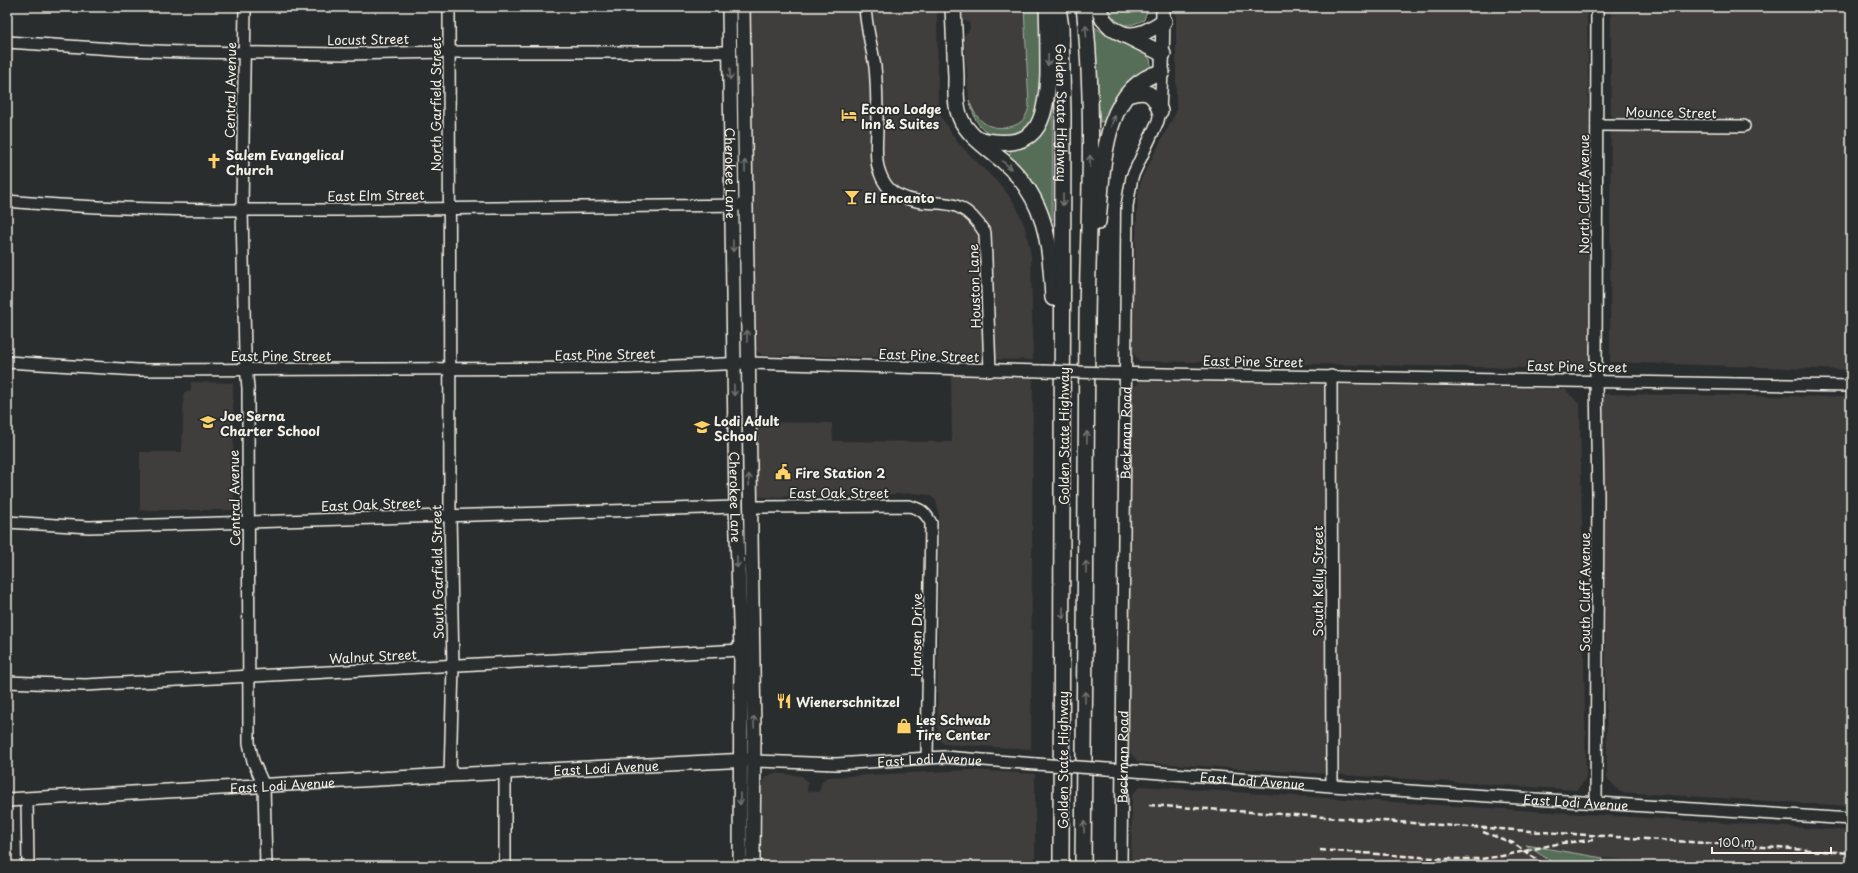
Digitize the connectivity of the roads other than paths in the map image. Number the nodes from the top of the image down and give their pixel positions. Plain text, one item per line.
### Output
1 (245, 7) edge
2 (449, 7) edge
3 (729, 7) edge
4 (742, 7) edge
5 (865, 7) edge
6 (953, 7) edge
7 (1047, 7) edge
8 (1058, 7) edge
9 (1084, 7) edge
10 (1098, 7) edge
11 (1597, 7) edge
12 (1164, 14) edge
13 (1118, 33) junction
14 (7, 42) edge
15 (244, 52) junction
16 (448, 52) junction
17 (730, 52) junction
18 (1163, 54) junction
19 (1162, 72) junction
20 (1128, 95) junction
21 (1160, 111) junction
22 (1597, 125) junction
23 (1744, 126) dead end
24 (978, 139) junction
25 (7, 201) edge
26 (732, 205) junction
27 (746, 205) junction
28 (450, 208) junction
29 (242, 209) junction
30 (1088, 298) junction
31 (7, 362) edge
32 (747, 363) junction
33 (1063, 364) junction
34 (734, 365) junction
35 (450, 368) junction
36 (248, 370) junction
37 (990, 371) junction
38 (1124, 373) junction
39 (1331, 376) junction
40 (1596, 381) junction
41 (1851, 386) edge
42 (736, 507) junction
43 (750, 507) junction
44 (926, 514) joint
45 (450, 516) junction
46 (7, 522) edge
47 (249, 522) junction
48 (741, 650) junction
49 (453, 666) junction
50 (248, 676) junction
51 (7, 682) edge
52 (927, 757) junction
53 (741, 760) junction
54 (754, 761) junction
55 (1122, 770) junction
56 (505, 772) junction
57 (450, 775) junction
58 (264, 786) junction
59 (1332, 786) junction
60 (27, 799) junction
61 (7, 800) edge
62 (1596, 803) junction
63 (1851, 819) edge
64 (28, 866) edge
65 (266, 866) edge
66 (505, 866) edge
67 (740, 866) edge
68 (753, 866) edge
69 (1061, 866) edge
70 (1084, 866) edge
71 (1121, 866) edge

1 - 15 street, Central Avenue
2 - 16 street, North Garfield Street
3 - 17 main road, Cherokee Lane
27 -> 4 main road, Cherokee Lane
5 - 37 street, Houston Lane
6 - 24 highway
7 -> 24 highway
8 -> 33 highway, Golden State Highway
30 -> 9 highway, Golden State Highway
10 - 13 highway
11 - 22 street, North Cluff Avenue
12 - 13 highway
12 - 18 main road, Beckman Road
13 - 18 highway
14 - 15 street, Locust Street
15 - 16 street, Locust Street
15 - 29 street, Central Avenue
16 - 17 street, Locust Street
16 - 28 street, North Garfield Street
17 -> 26 main road, Cherokee Lane
18 - 19 main road, Beckman Road
19 - 20 highway
19 - 21 street, Beckman Road
20 - 21 highway
30 -> 20 highway
21 - 38 street, Beckman Road
22 - 23 street, Mounce Street
22 - 40 street, North Cluff Avenue
24 -> 33 highway
25 - 29 street, East Elm Street
26 - 27 street, East Elm Street
26 - 28 street, East Elm Street
26 -> 34 main road, Cherokee Lane
32 -> 27 main road, Cherokee Lane
28 - 29 street, East Elm Street
28 - 35 street, North Garfield Street
29 - 36 street, Central Avenue
70 -> 30 highway, Golden State Highway
31 - 36 street, East Pine Street
32 - 34 street, East Pine Street
32 - 37 street, East Pine Street
43 -> 32 main road, Cherokee Lane
33 -> 69 highway, Golden State Highway
34 - 35 street, East Pine Street
34 -> 42 main road, Cherokee Lane
35 - 36 street, East Pine Street
35 - 45 street, South Garfield Street
36 - 47 street, Central Avenue
37 - 38 street, East Pine Street, bridge
38 - 39 street, East Pine Street
38 - 55 street, Beckman Road
39 - 40 street, East Pine Street
39 - 59 street, South Kelly Street
40 - 41 street, East Pine Street
40 - 62 street, South Cluff Avenue
42 - 45 street, East Oak Street
42 -> 48 main road, Cherokee Lane
43 - 44 street, East Oak Street
54 -> 43 main road, Cherokee Lane
44 - 52 street, Hansen Drive
45 - 47 street, East Oak Street
45 - 49 street, South Garfield Street
46 - 47 street, East Oak Street
47 - 50 street, Central Avenue
48 - 49 street, Walnut Street
48 - 53 main road, Cherokee Lane
49 - 50 street, Walnut Street
49 - 57 street, South Garfield Street
50 - 51 street, Walnut Street
50 - 58 street, Central Avenue
52 - 54 street, East Lodi Avenue
52 - 55 street, East Lodi Avenue, bridge
53 - 54 main road, East Lodi Avenue
53 - 56 main road, East Lodi Avenue
53 -> 67 main road, Cherokee Lane
54 - 68 main road, Cherokee Lane
55 - 59 street, East Lodi Avenue
55 - 71 street, Beckman Road
56 - 57 main road, East Lodi Avenue
56 - 66 street
57 - 58 main road, East Lodi Avenue
58 - 60 main road, East Lodi Avenue
58 - 65 street, Central Avenue
59 - 62 street, East Lodi Avenue
60 - 61 main road, East Lodi Avenue
60 - 64 street
62 - 63 street, East Lodi Avenue

